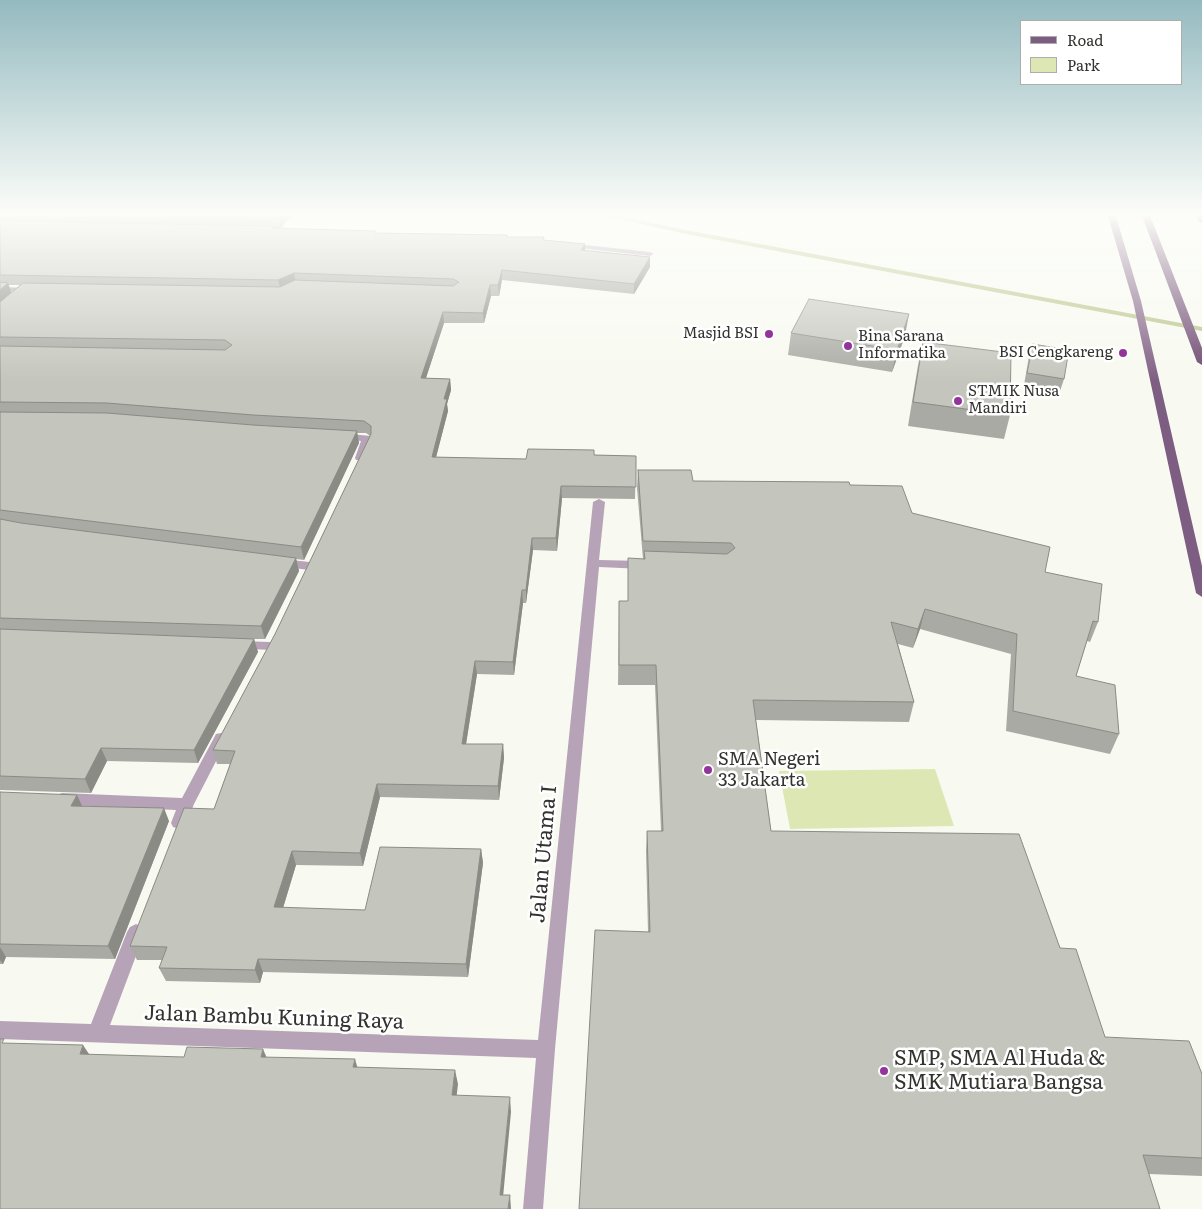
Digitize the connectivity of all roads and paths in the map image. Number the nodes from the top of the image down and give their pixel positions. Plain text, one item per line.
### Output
1 (1127, 269) edge
2 (1167, 269) edge
3 (0, 289) edge
4 (23, 290) junction
5 (43, 290) edge
6 (12, 300) edge
7 (1201, 359) edge
8 (334, 436) edge
9 (354, 471) edge
10 (599, 502) edge
11 (270, 561) edge
12 (594, 563) junction
13 (659, 565) edge
14 (309, 566) edge
15 (1202, 593) edge
16 (231, 644) edge
17 (261, 664) edge
18 (228, 725) edge
19 (49, 799) edge
20 (186, 804) junction
21 (172, 841) edge
22 (143, 915) edge
23 (0, 1030) edge
24 (97, 1034) junction
25 (546, 1049) junction
26 (533, 1209) edge

1 - 15 main road
2 - 7 highway
3 - 4 street
4 - 5 street
4 - 6 street
8 - 9 street
10 - 12 street, Jalan Utama I
11 - 14 street
12 - 13 street
12 - 25 street, Jalan Utama I
16 - 17 street
18 - 20 street
19 - 20 street
20 - 21 street
22 - 24 street
23 - 24 street, Jalan Bambu Kuning Raya
24 - 25 street, Jalan Bambu Kuning Raya
25 - 26 street, Jalan Utama I

